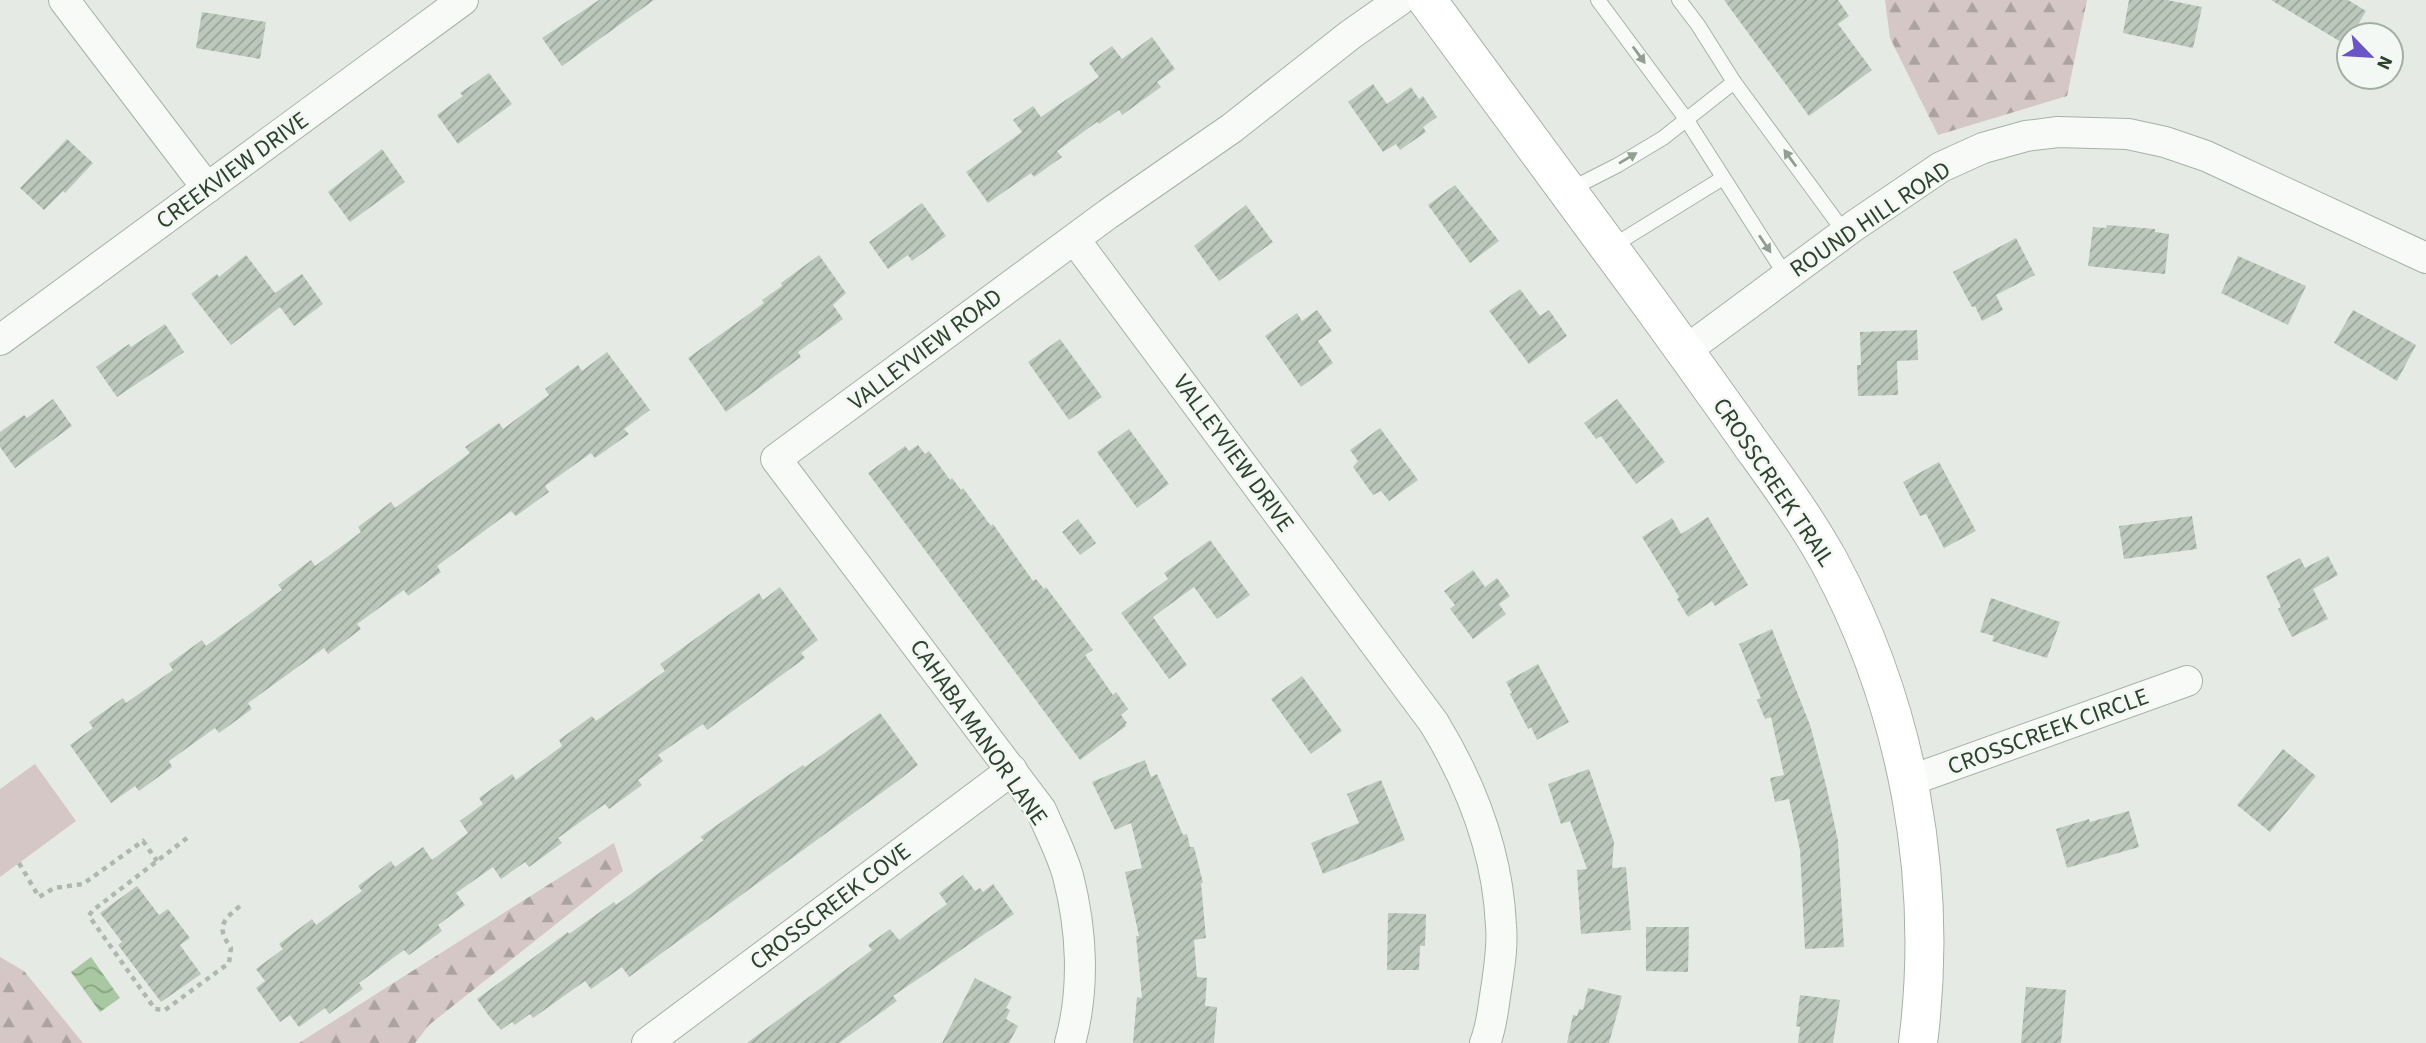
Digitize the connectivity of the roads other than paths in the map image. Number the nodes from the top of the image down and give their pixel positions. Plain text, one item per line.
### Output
1 (64, 0) edge
2 (463, 0) edge
3 (1400, 0) edge
4 (1427, 0) edge
5 (1598, 0) edge
6 (1679, 0) edge
7 (1734, 82) junction
8 (1686, 119) junction
9 (1723, 178) junction
10 (208, 188) junction
11 (1568, 191) junction
12 (1844, 233) junction
13 (1075, 240) junction
14 (1609, 248) junction
15 (2426, 258) edge
16 (1786, 276) junction
17 (0, 340) edge
18 (1685, 351) junction
19 (776, 459) joint
20 (2187, 681) dead end
21 (1012, 770) junction
22 (1909, 780) junction
23 (648, 1043) edge
24 (1070, 1043) edge
25 (1485, 1043) edge
26 (1918, 1043) edge

1 - 10 street
2 - 10 street, CREEKVIEW DRIVE
3 - 13 street
4 - 11 street, CROSSCREEK TRAIL
5 -> 8 lane
6 - 7 lane
7 - 8 lane
12 -> 7 lane
8 - 9 lane
11 -> 8 lane
9 - 14 lane
9 -> 16 lane
10 - 17 street, CREEKVIEW DRIVE
11 - 14 street, CROSSCREEK TRAIL
12 - 15 street, ROUND HILL ROAD
12 - 16 street, ROUND HILL ROAD
13 - 19 street, VALLEYVIEW ROAD
13 - 25 street, VALLEYVIEW DRIVE
14 - 18 street, CROSSCREEK TRAIL
16 - 18 street, ROUND HILL ROAD
18 - 22 street, CROSSCREEK TRAIL
19 - 21 street, CAHABA MANOR LANE
20 - 22 street, CROSSCREEK CIRCLE
21 - 23 street, CROSSCREEK COVE
21 - 24 street, CAHABA MANOR LANE
22 - 26 street, CROSSCREEK TRAIL

